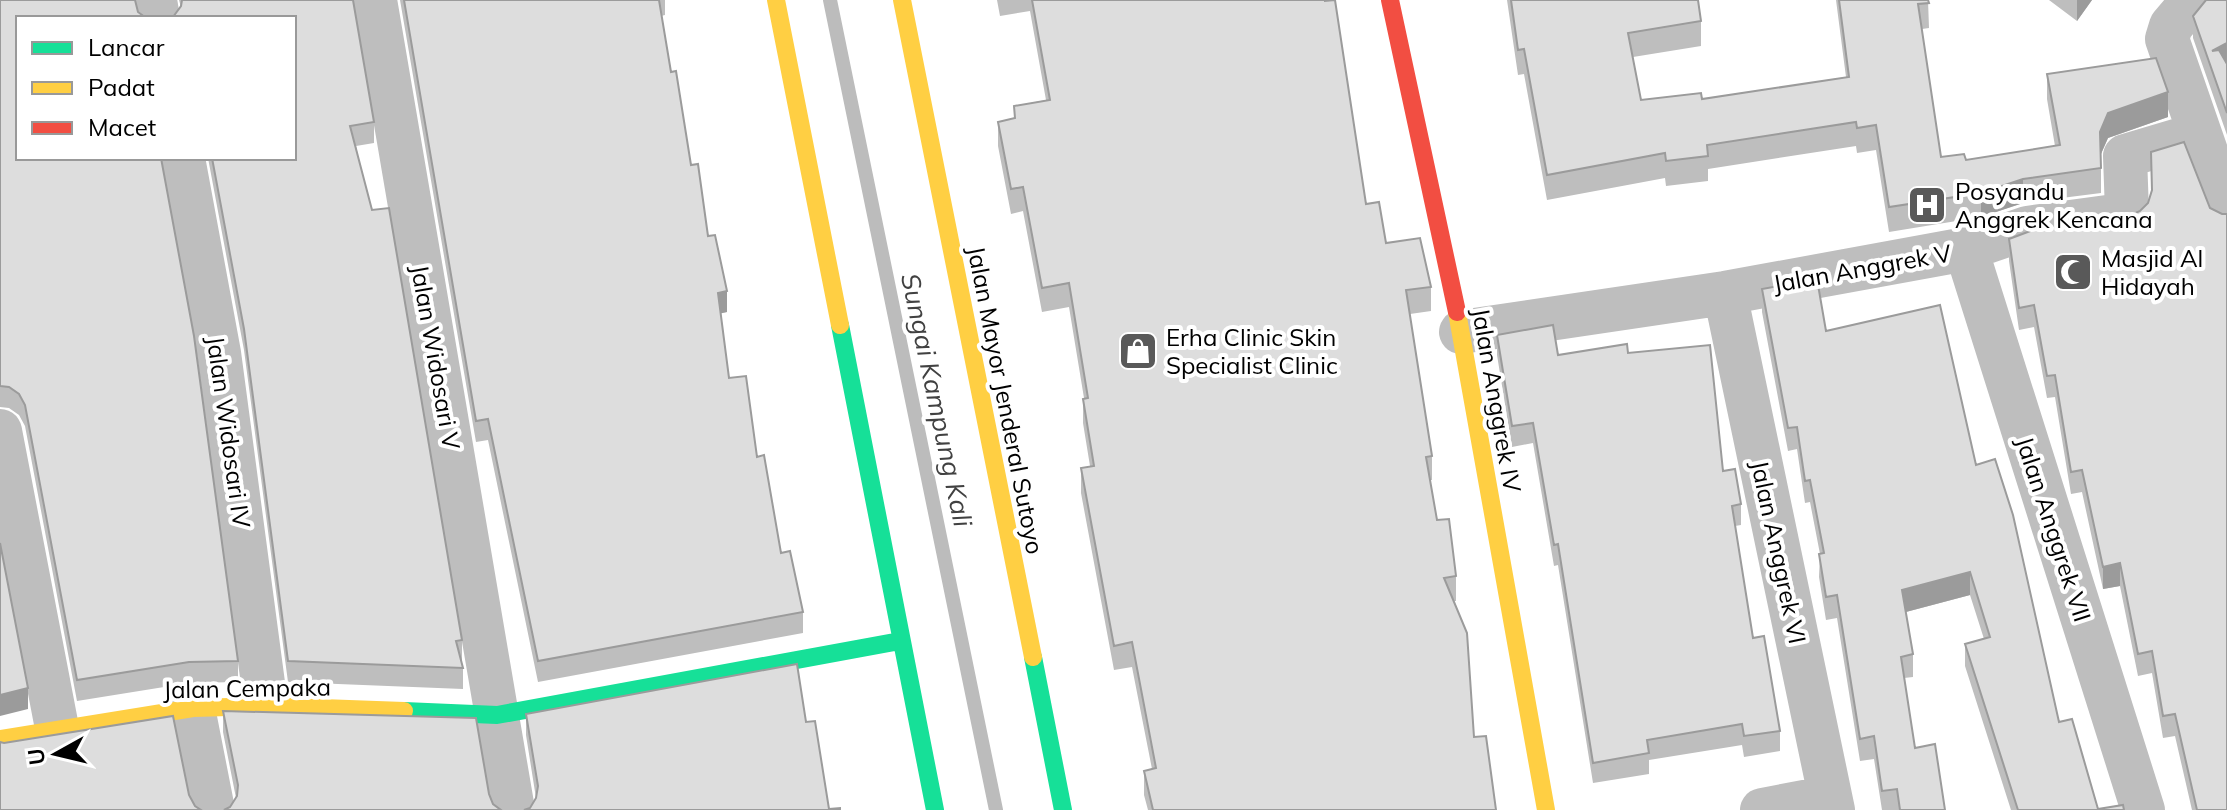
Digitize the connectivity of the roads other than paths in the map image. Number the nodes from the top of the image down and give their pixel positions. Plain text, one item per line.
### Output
1 (375, 0) edge
2 (776, 0) edge
3 (902, 0) edge
4 (1390, 0) edge
5 (2193, 0) edge
6 (2199, 134) junction
7 (183, 160) edge
8 (2227, 212) edge
9 (1966, 249) junction
10 (1725, 293) junction
11 (1461, 332) junction
12 (0, 431) edge
13 (900, 641) junction
14 (266, 706) junction
15 (193, 708) junction
16 (497, 715) junction
17 (57, 728) junction
18 (0, 739) edge
19 (1832, 804) edge
20 (213, 810) edge
21 (513, 810) edge
22 (935, 810) edge
23 (1063, 810) edge
24 (1546, 810) edge
25 (1762, 810) edge
26 (2143, 810) edge

1 - 16 street, Jalan Widosari V
2 - 13 street
3 - 23 street, Jalan Mayor Jenderal Sutoyo
4 - 11 street, Jalan Anggrek IV
5 - 6 street
6 - 8 street
6 - 9 street, Jalan Anggrek V
7 - 14 street, Jalan Widosari IV
9 - 10 street, Jalan Anggrek V
9 - 26 street, Jalan Anggrek VII
10 - 11 street, Jalan Anggrek V
10 - 19 street, Jalan Anggrek VI
11 - 24 street, Jalan Anggrek IV
12 - 17 street
13 - 16 street, Jalan Cempaka
13 - 22 street
14 - 15 street, Jalan Cempaka
14 - 16 street, Jalan Cempaka
15 - 17 street, Jalan Cempaka
15 - 20 street
16 - 21 street, Jalan Widosari V
17 - 18 street, Jalan Cempaka
19 - 25 street

